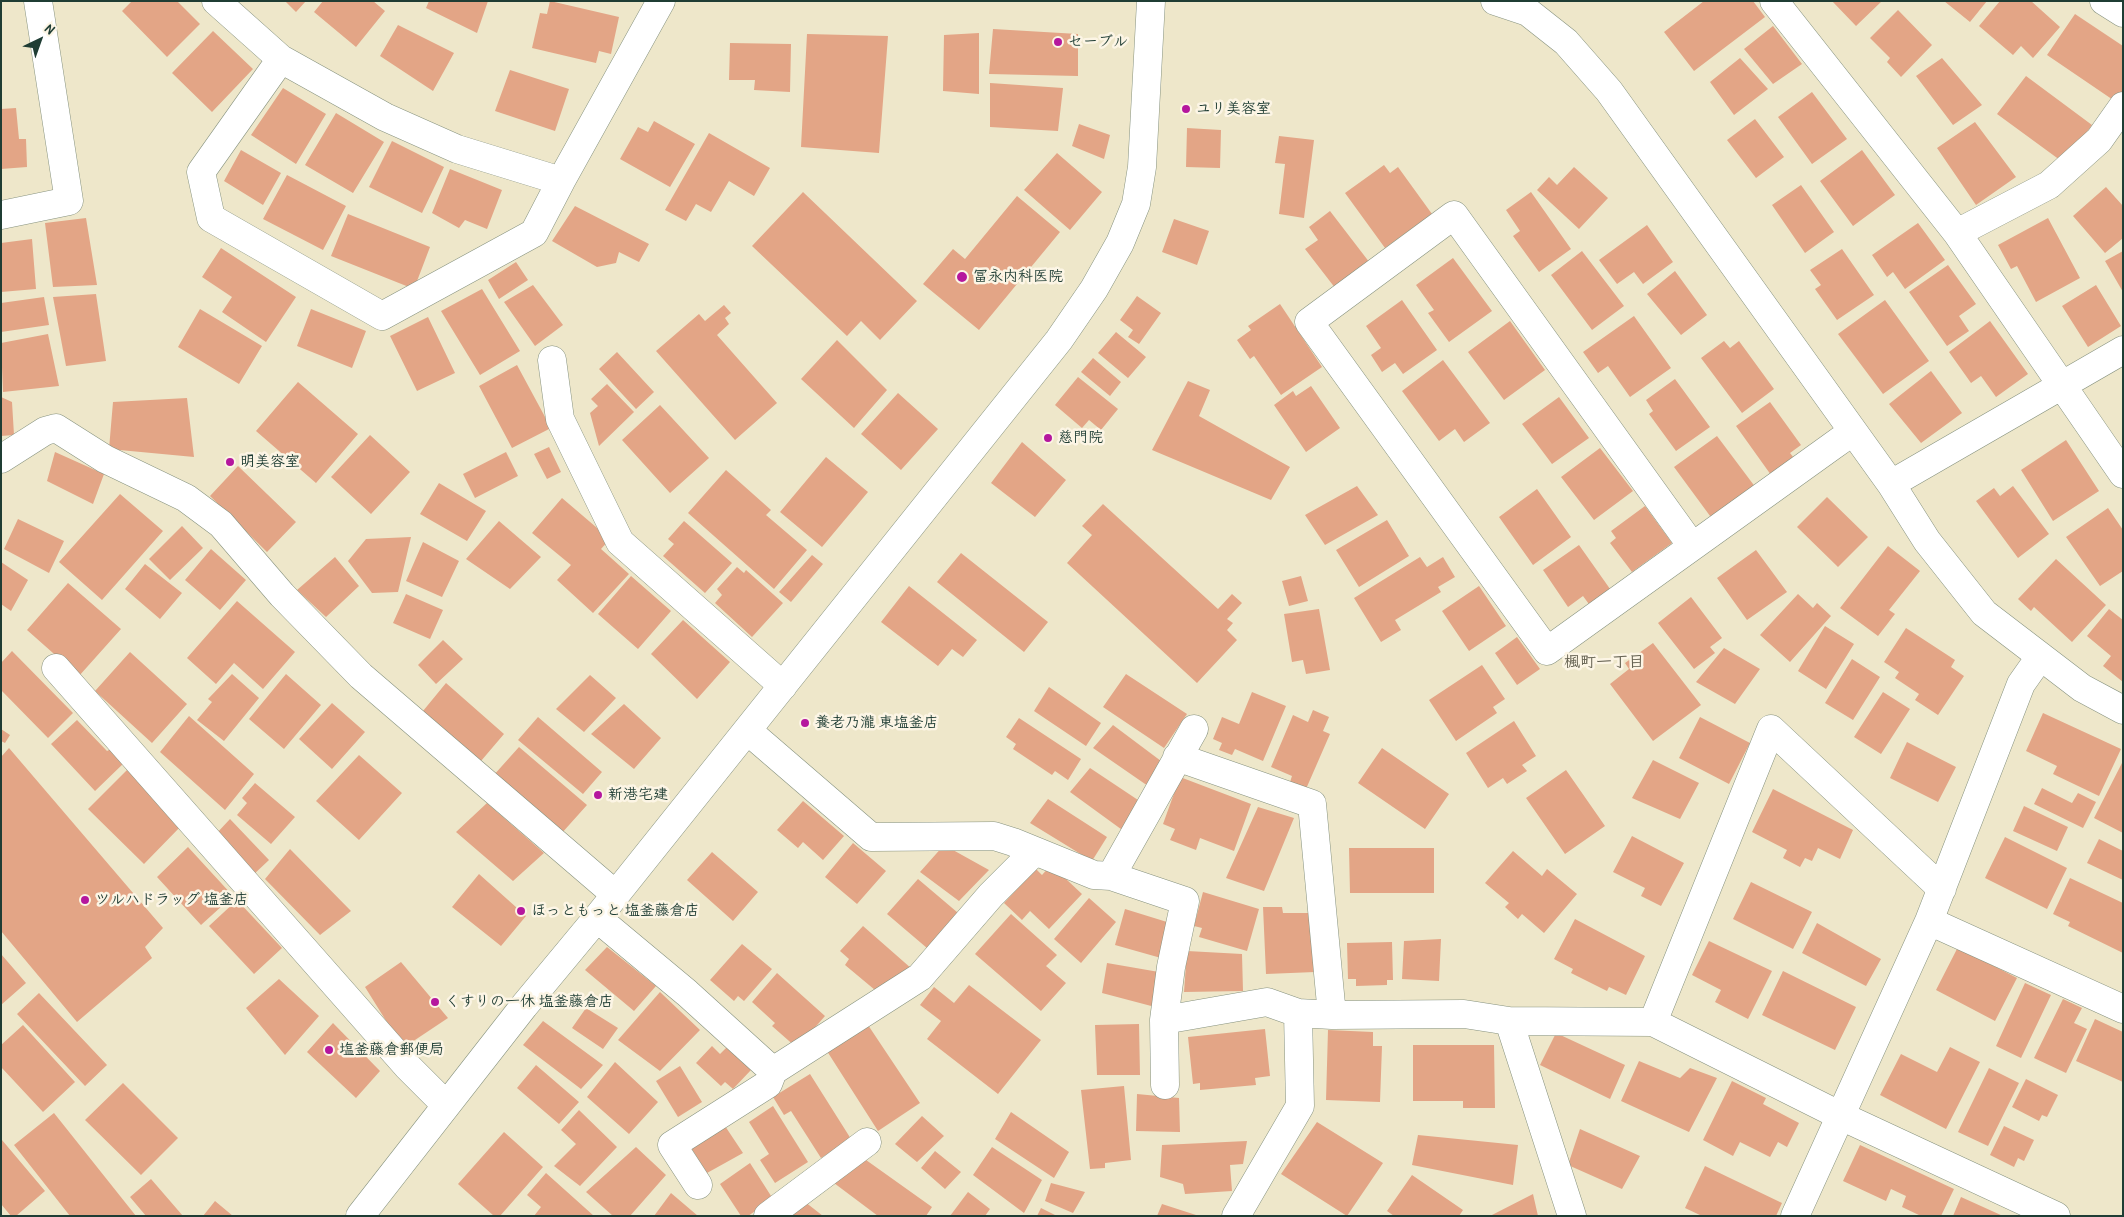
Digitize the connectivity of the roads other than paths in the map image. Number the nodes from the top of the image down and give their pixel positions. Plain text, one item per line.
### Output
1 (38, 1) edge
2 (216, 1) edge
3 (661, 1) edge
4 (1151, 1) edge
5 (1495, 1) edge
6 (1774, 1) edge
7 (2104, 1) edge
8 (2123, 13) edge
9 (281, 59) junction
10 (2123, 106) edge
11 (561, 180) junction
12 (1, 215) edge
13 (1957, 233) junction
14 (2123, 350) edge
15 (552, 360) dead end
16 (2061, 386) junction
17 (1852, 432) junction
18 (1, 459) edge
19 (2123, 474) edge
20 (1891, 484) junction
21 (1692, 546) junction
22 (2040, 658) junction
23 (56, 668) dead end
24 (783, 686) junction
25 (2123, 710) edge
26 (1194, 728) dead end
27 (748, 731) junction
28 (1177, 756) junction
29 (1035, 851) junction
30 (1111, 876) junction
31 (1942, 889) junction
32 (616, 895) junction
33 (597, 918) junction
34 (1929, 921) junction
35 (2123, 1009) edge
36 (1298, 1013) junction
37 (1332, 1015) junction
38 (1164, 1020) junction
39 (1509, 1021) junction
40 (1653, 1022) junction
41 (773, 1071) junction
42 (1165, 1085) dead end
43 (446, 1105) junction
44 (1842, 1116) junction
45 (867, 1142) dead end
46 (698, 1186) dead end
47 (360, 1216) edge
48 (768, 1216) edge
49 (1236, 1216) edge
50 (1572, 1216) edge
51 (1795, 1216) edge
52 (2056, 1216) edge

1 - 12 street
2 - 9 street
3 - 11 street
4 - 24 street
5 - 17 street
6 - 13 street
7 - 8 street
9 - 11 street
9 - 11 street
10 - 13 street
13 - 16 street
14 - 16 street
15 - 24 street
16 - 19 street
16 - 20 street
17 - 20 street
17 - 21 street
18 - 32 street
20 - 22 street
21 - 21 street
22 - 25 street
22 - 31 street
23 - 43 street
24 - 27 street
26 - 28 street
27 - 29 street
27 - 32 street
28 - 30 street
28 - 37 street
29 - 30 street
29 - 41 street
30 - 38 street
31 - 34 street
31 - 40 street
32 - 33 street
33 - 41 street
33 - 43 street
34 - 35 street
34 - 44 street
36 - 37 street
36 - 38 street
36 - 49 street
37 - 39 street
38 - 42 street
39 - 40 street
39 - 50 street
40 - 44 street
41 - 46 street
43 - 47 street
44 - 51 street
44 - 52 street
45 - 48 street

